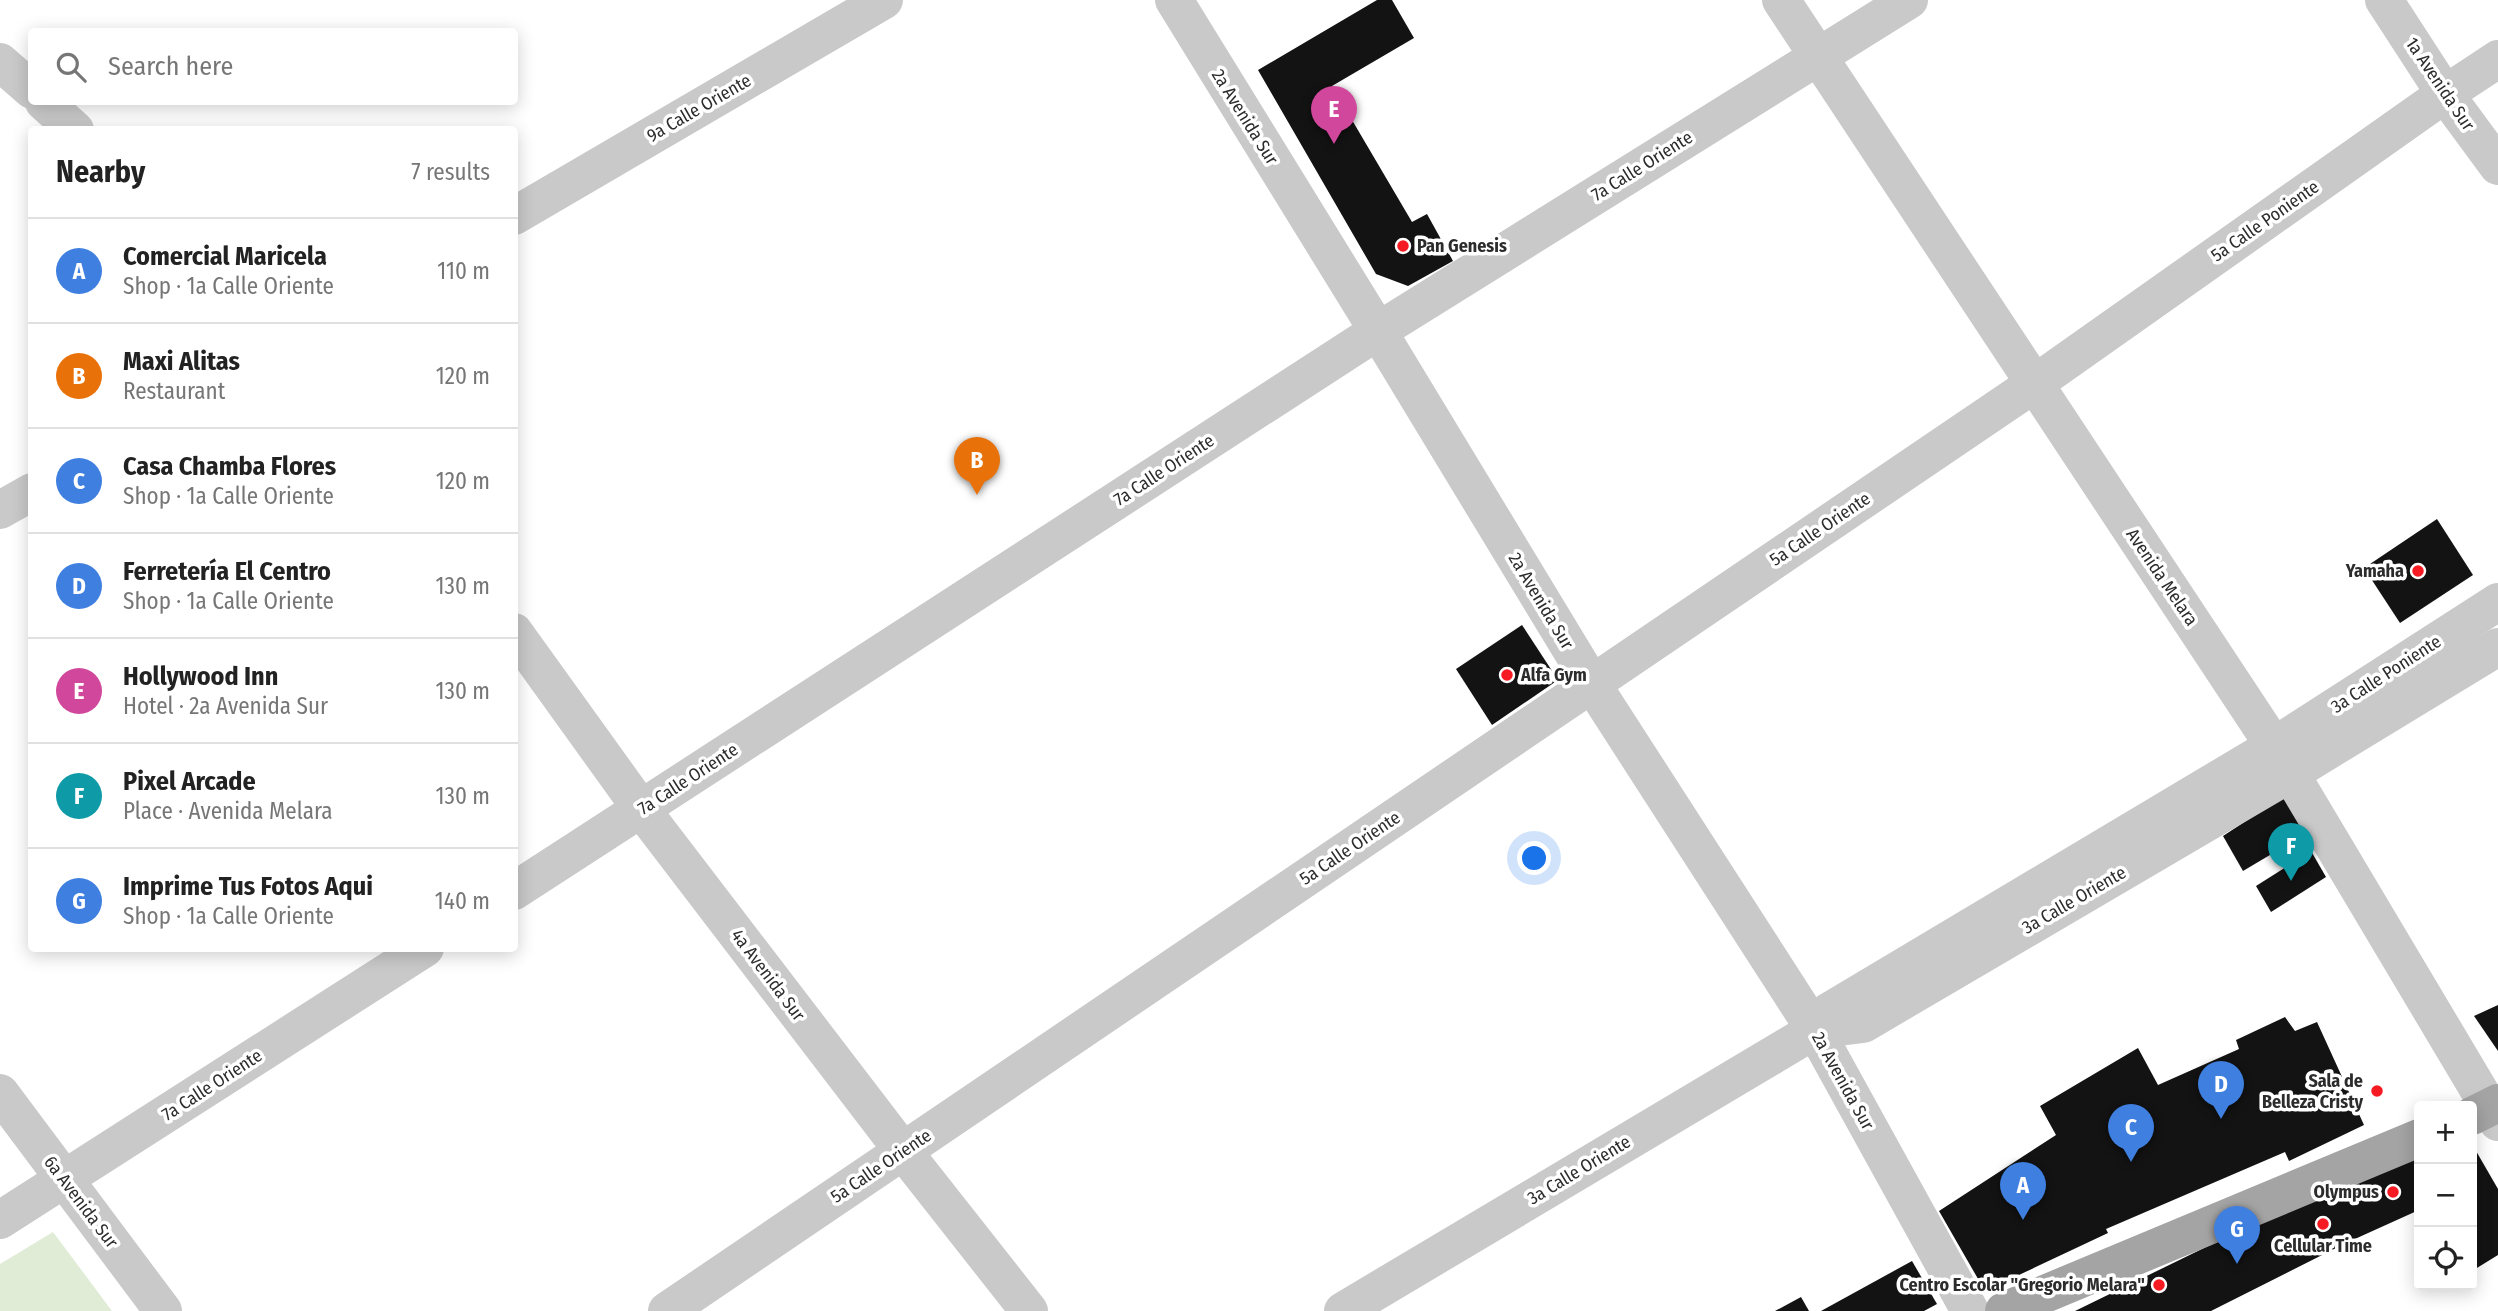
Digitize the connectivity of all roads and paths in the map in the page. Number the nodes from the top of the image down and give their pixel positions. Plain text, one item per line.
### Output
1 (884, 0) edge
2 (1174, 0) edge
3 (1781, 0) edge
4 (1909, 0) edge
5 (2384, 0) edge
6 (1817, 57) junction
7 (2498, 59) edge
8 (0, 62) edge
9 (28, 86) edge
10 (2445, 94) junction
11 (47, 105) edge
12 (71, 126) edge
13 (2498, 166) edge
14 (518, 214) edge
15 (1378, 331) junction
16 (2034, 384) junction
17 (28, 494) edge
18 (0, 510) edge
19 (2498, 603) edge
20 (518, 638) edge
21 (2498, 647) edge
22 (1592, 684) junction
23 (2283, 759) junction
24 (642, 810) junction
25 (518, 888) edge
26 (419, 952) edge
27 (1815, 1030) junction
28 (0, 1093) edge
29 (2489, 1112) edge
30 (2414, 1140) edge
31 (903, 1151) junction
32 (63, 1180) junction
33 (0, 1220) edge
34 (163, 1311) edge
35 (667, 1311) edge
36 (1029, 1311) edge
37 (1343, 1311) edge
38 (1970, 1311) edge
39 (2004, 1311) edge

1 - 14 street, 9a Calle Oriente
2 - 15 street, 2a Avenida Sur
3 - 6 street, Avenida Melara
4 - 6 street, 7a Calle Oriente
5 - 10 street, 1a Avenida Sur
6 - 15 street, 7a Calle Oriente
6 - 16 street, Avenida Melara
7 - 10 street, 5a Calle Poniente
8 - 9 street
10 - 13 street, 1a Avenida Sur
10 - 16 street, 5a Calle Poniente
11 - 12 street
15 - 22 street, 2a Avenida Sur
15 - 24 street, 7a Calle Oriente
16 - 22 street, 5a Calle Oriente
16 - 23 street, Avenida Melara
17 - 18 street
19 - 23 street, 3a Calle Poniente
20 - 24 street, 4a Avenida Sur
21 - 23 street, 3a Calle Poniente
22 - 27 street, 2a Avenida Sur
22 - 31 street, 5a Calle Oriente
23 - 27 street, 3a Calle Oriente
23 - 29 street, Avenida Melara
24 - 25 street, 7a Calle Oriente
24 - 31 street, 4a Avenida Sur
26 - 32 street, 7a Calle Oriente
27 - 37 street, 3a Calle Oriente
27 - 38 street, 2a Avenida Sur
28 - 32 street, 6a Avenida Sur
30 - 39 main road
31 - 35 street, 5a Calle Oriente
31 - 36 street, 4a Avenida Sur
32 - 33 street, 7a Calle Oriente
32 - 34 street, 6a Avenida Sur

